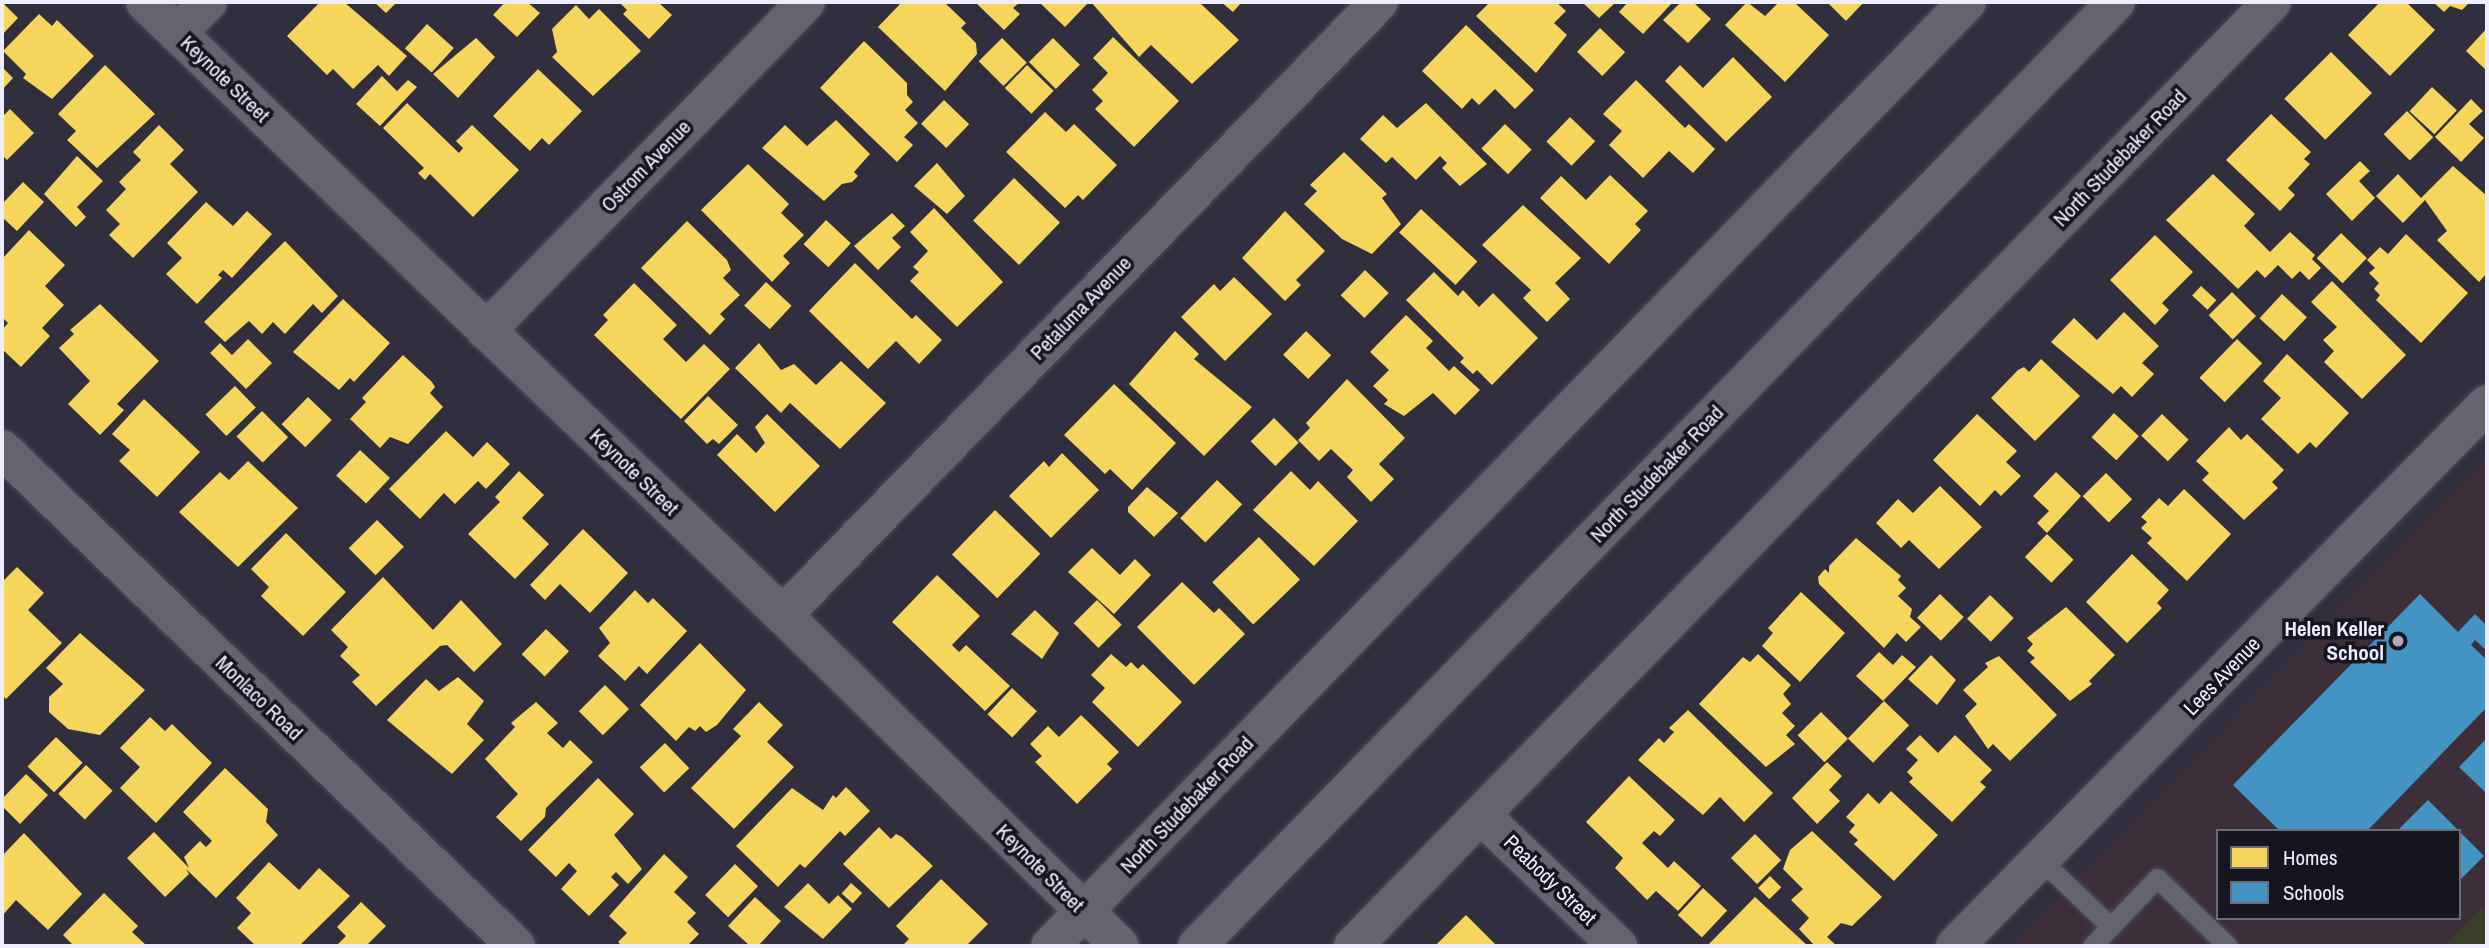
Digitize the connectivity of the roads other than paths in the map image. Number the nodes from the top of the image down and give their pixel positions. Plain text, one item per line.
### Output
1 (145, 2) edge
2 (208, 2) edge
3 (806, 2) edge
4 (1380, 2) edge
5 (1967, 2) edge
6 (2116, 2) edge
7 (2272, 2) edge
8 (177, 33) junction
9 (486, 331) junction
10 (2487, 404) edge
11 (2, 449) edge
12 (783, 615) junction
13 (1481, 815) junction
14 (2042, 861) junction
15 (1083, 911) junction
16 (2111, 927) junction
17 (516, 946) edge
18 (1050, 946) edge
19 (1120, 946) edge
20 (1197, 946) edge
21 (1353, 946) edge
22 (1618, 946) edge
23 (1955, 946) edge
24 (2092, 946) edge
25 (2228, 946) edge

1 - 8 street, Keynote Street
2 - 8 street
3 - 9 street, Ostrom Avenue
4 - 12 street, Petaluma Avenue
5 - 15 street, North Studebaker Road
6 - 20 street, North Studebaker Road
7 - 13 street, North Studebaker Road
8 - 9 street, Keynote Street
9 - 12 street, Keynote Street
10 - 14 street, Lees Avenue
11 - 17 street, Monlaco Road
12 - 15 street, Keynote Street
13 - 21 street, North Studebaker Road
13 - 22 street, Peabody Street
14 - 16 lane
14 - 23 street, Lees Avenue
15 - 18 street, North Studebaker Road
15 - 19 street, Keynote Street
16 - 24 lane
16 - 25 lane

